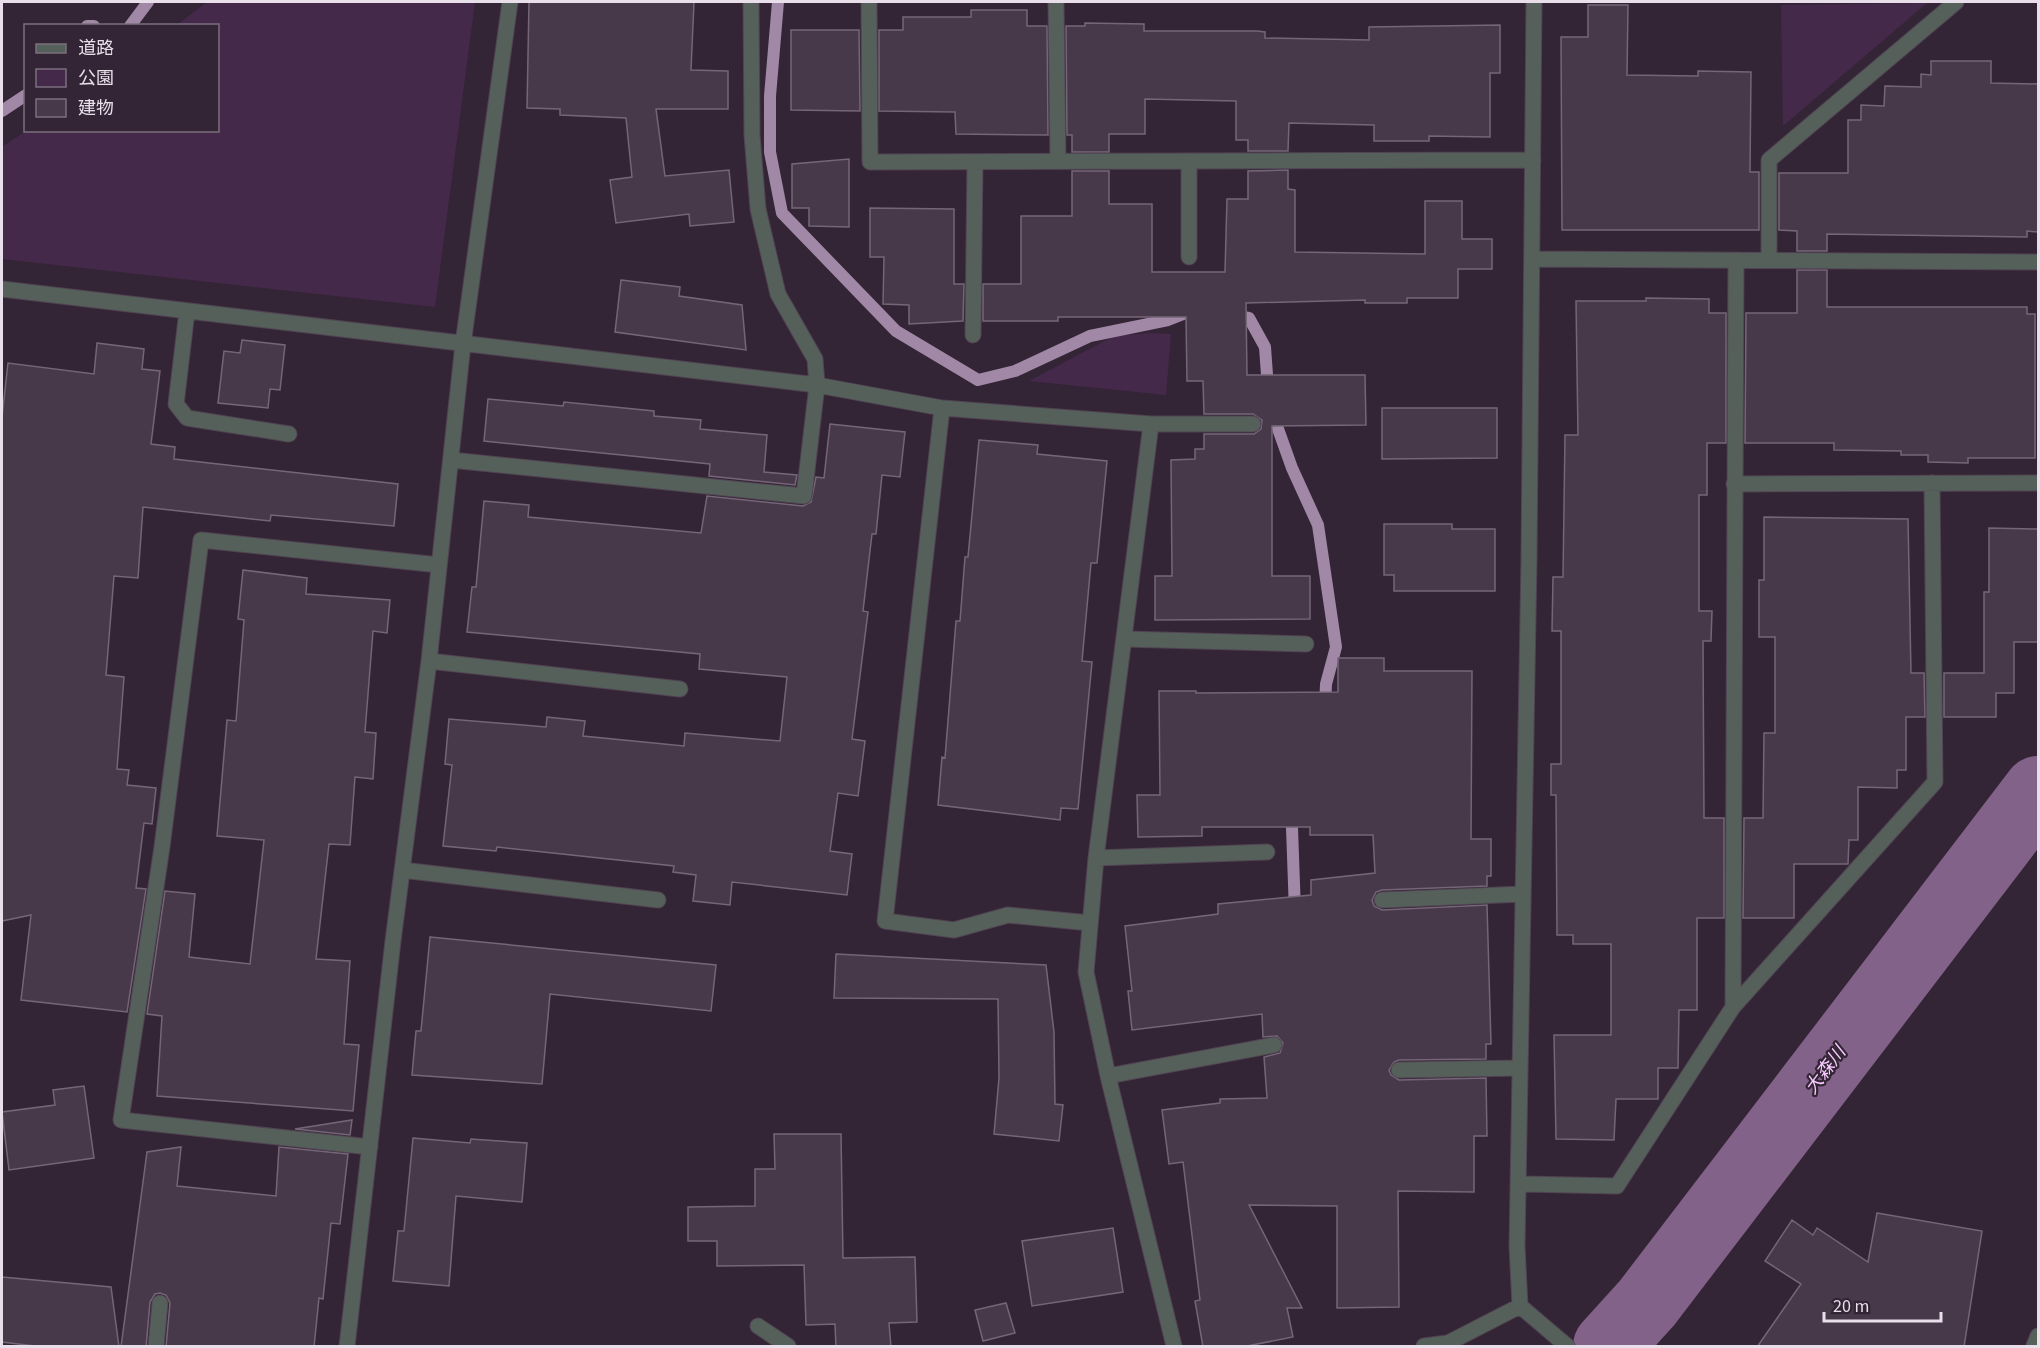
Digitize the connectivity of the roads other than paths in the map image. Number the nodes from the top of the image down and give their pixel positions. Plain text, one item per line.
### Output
1 (510, 2) edge
2 (751, 2) edge
3 (868, 2) edge
4 (1056, 2) edge
5 (1534, 2) edge
6 (1956, 2) edge
7 (1533, 160) junction
8 (1058, 161) junction
9 (1189, 161) junction
10 (975, 162) junction
11 (1189, 257) dead end
12 (1532, 259) junction
13 (1736, 260) junction
14 (1769, 260) junction
15 (2038, 262) edge
16 (2, 289) edge
17 (187, 311) junction
18 (973, 335) dead end
19 (463, 344) junction
20 (818, 385) junction
21 (942, 408) junction
22 (1151, 424) junction
23 (1253, 424) dead end
24 (289, 434) dead end
25 (451, 460) junction
26 (1932, 483) junction
27 (2038, 483) edge
28 (1734, 484) junction
29 (440, 565) junction
30 (1124, 639) junction
31 (1306, 644) dead end
32 (429, 661) junction
33 (680, 689) dead end
34 (1267, 852) dead end
35 (1096, 858) junction
36 (402, 870) junction
37 (1523, 894) junction
38 (658, 900) dead end
39 (1383, 900) dead end
40 (1090, 923) junction
41 (1733, 1007) junction
42 (1274, 1045) dead end
43 (1520, 1068) junction
44 (1399, 1070) dead end
45 (1108, 1076) junction
46 (370, 1147) junction
47 (1518, 1184) junction
48 (160, 1303) dead end
49 (1526, 1311) junction
50 (758, 1326) dead end
51 (2038, 1336) edge
52 (156, 1347) edge
53 (347, 1347) edge
54 (788, 1347) edge
55 (1174, 1347) edge
56 (1424, 1347) edge
57 (1567, 1347) edge
58 (2034, 1347) edge

1 - 19 street
2 - 20 street
3 - 10 street
4 - 8 street
5 - 7 street
6 - 14 street
7 - 9 street
7 - 12 street
8 - 9 street
8 - 10 street
9 - 11 street
10 - 18 street
12 - 13 street
12 - 37 street
13 - 14 street
13 - 28 street
14 - 15 street
16 - 17 street
17 - 19 street
17 - 24 street
19 - 20 street
19 - 25 street
20 - 21 street
20 - 25 street
21 - 22 street
21 - 40 street
22 - 23 street
22 - 30 street
25 - 29 street
26 - 27 street
26 - 28 street
26 - 41 street
28 - 41 street
29 - 32 street
29 - 46 street
30 - 31 street
30 - 35 street
32 - 33 street
32 - 36 street
34 - 35 street
35 - 40 street
36 - 38 street
36 - 46 street
37 - 39 street
37 - 43 street
40 - 45 street
41 - 47 street
42 - 45 street
43 - 44 street
43 - 47 street
45 - 55 street
46 - 53 street
47 - 49 street
48 - 52 street
49 - 56 street
49 - 57 street
50 - 54 street
51 - 58 street

